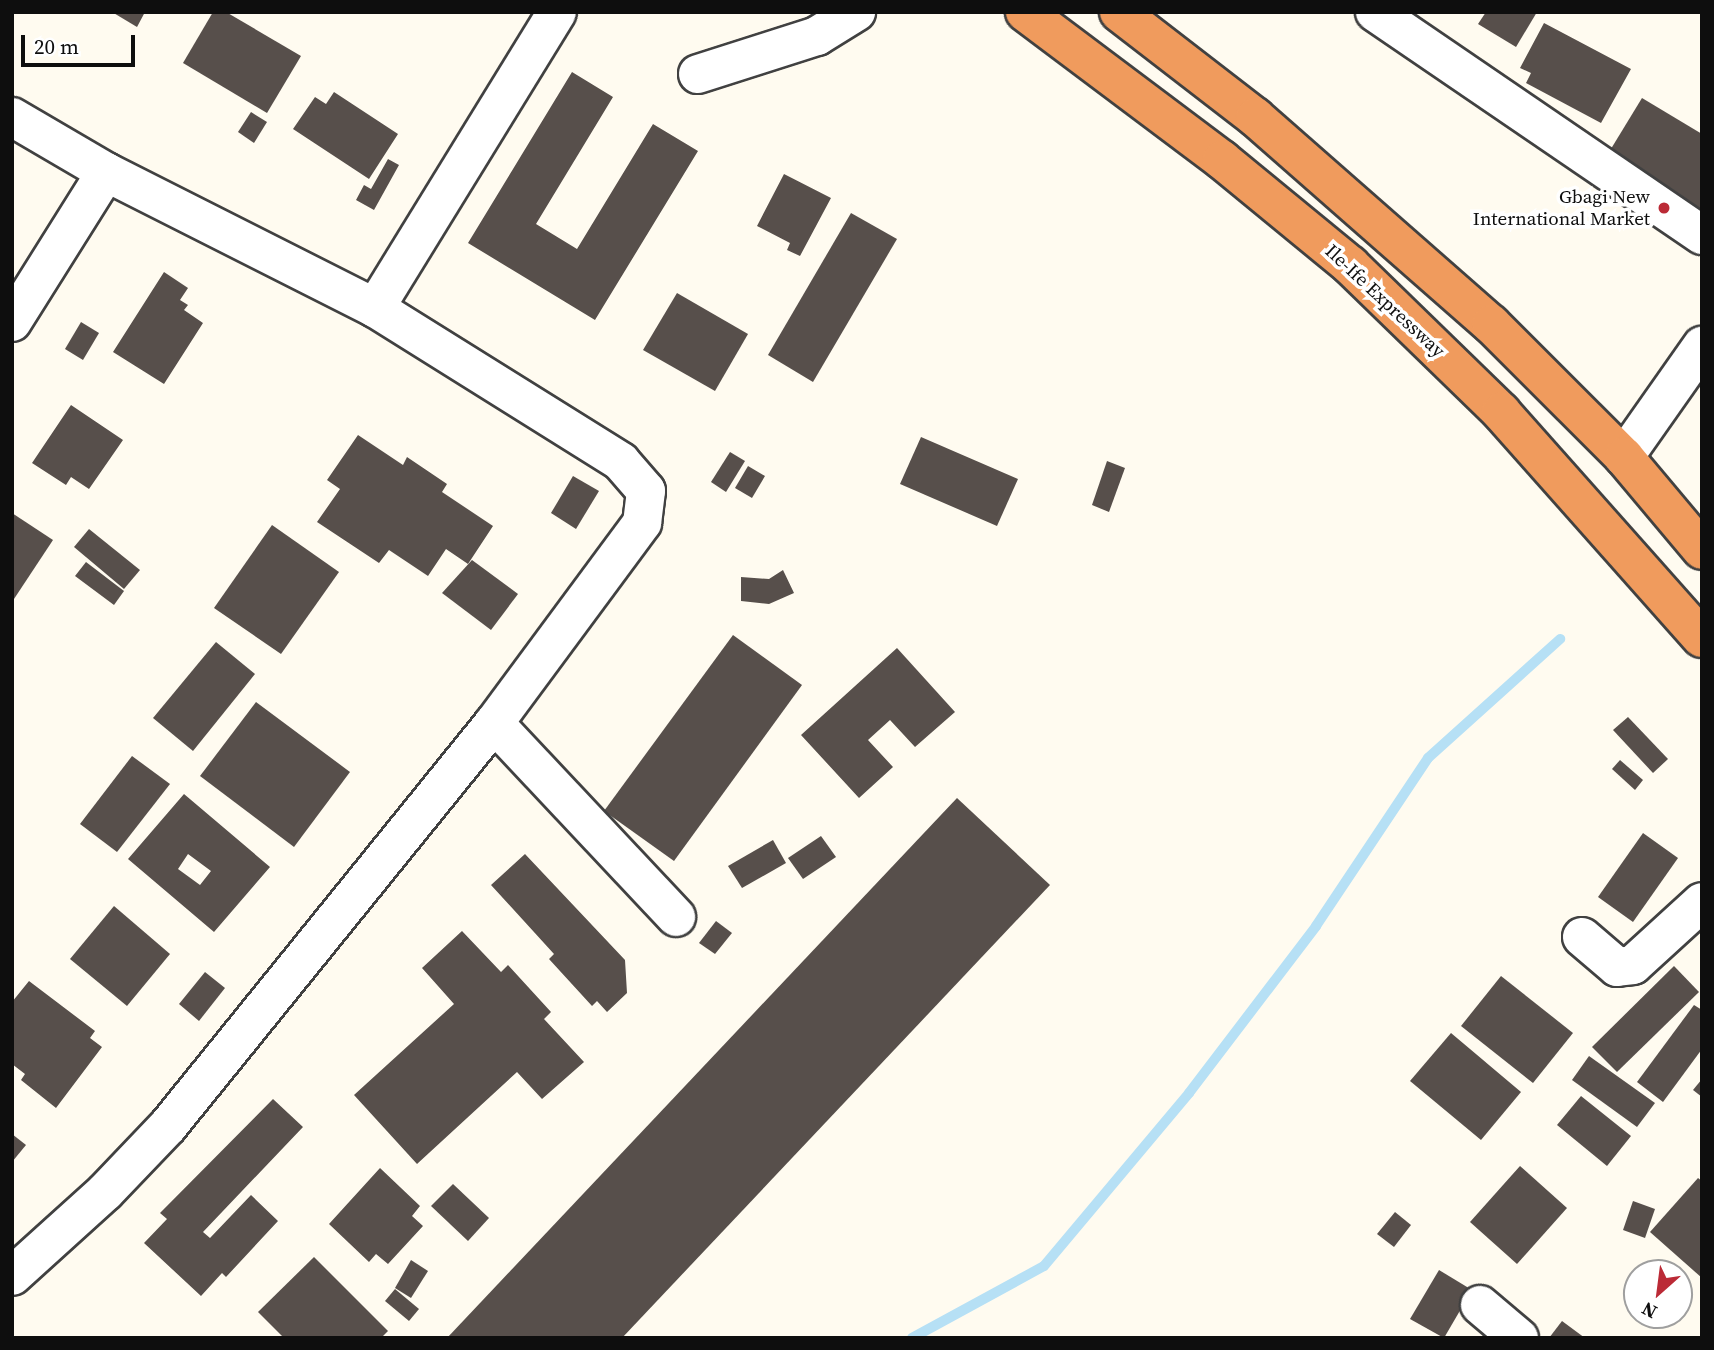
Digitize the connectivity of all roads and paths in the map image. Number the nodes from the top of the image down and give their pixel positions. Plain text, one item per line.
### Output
1 (557, 12) edge
2 (856, 12) edge
3 (1025, 12) edge
4 (1119, 12) edge
5 (1375, 12) edge
6 (698, 74) dead end
7 (12, 117) edge
8 (106, 172) junction
9 (1702, 234) edge
10 (374, 308) junction
11 (12, 322) edge
12 (1702, 346) edge
13 (1624, 457) junction
14 (1702, 550) edge
15 (1702, 638) edge
16 (494, 723) junction
17 (1702, 902) edge
18 (676, 916) dead end
19 (1582, 937) dead end
20 (12, 1276) edge
21 (1480, 1305) dead end
22 (1519, 1338) edge

1 - 10 street
2 - 6 street
3 - 15 highway, Ile-Ife Expressway
4 - 13 highway
5 - 9 street
7 - 8 street
8 - 10 street
8 - 11 street
10 - 16 street
12 - 13 street
13 - 14 highway
16 - 18 street
16 - 20 street
17 - 19 street
21 - 22 street

